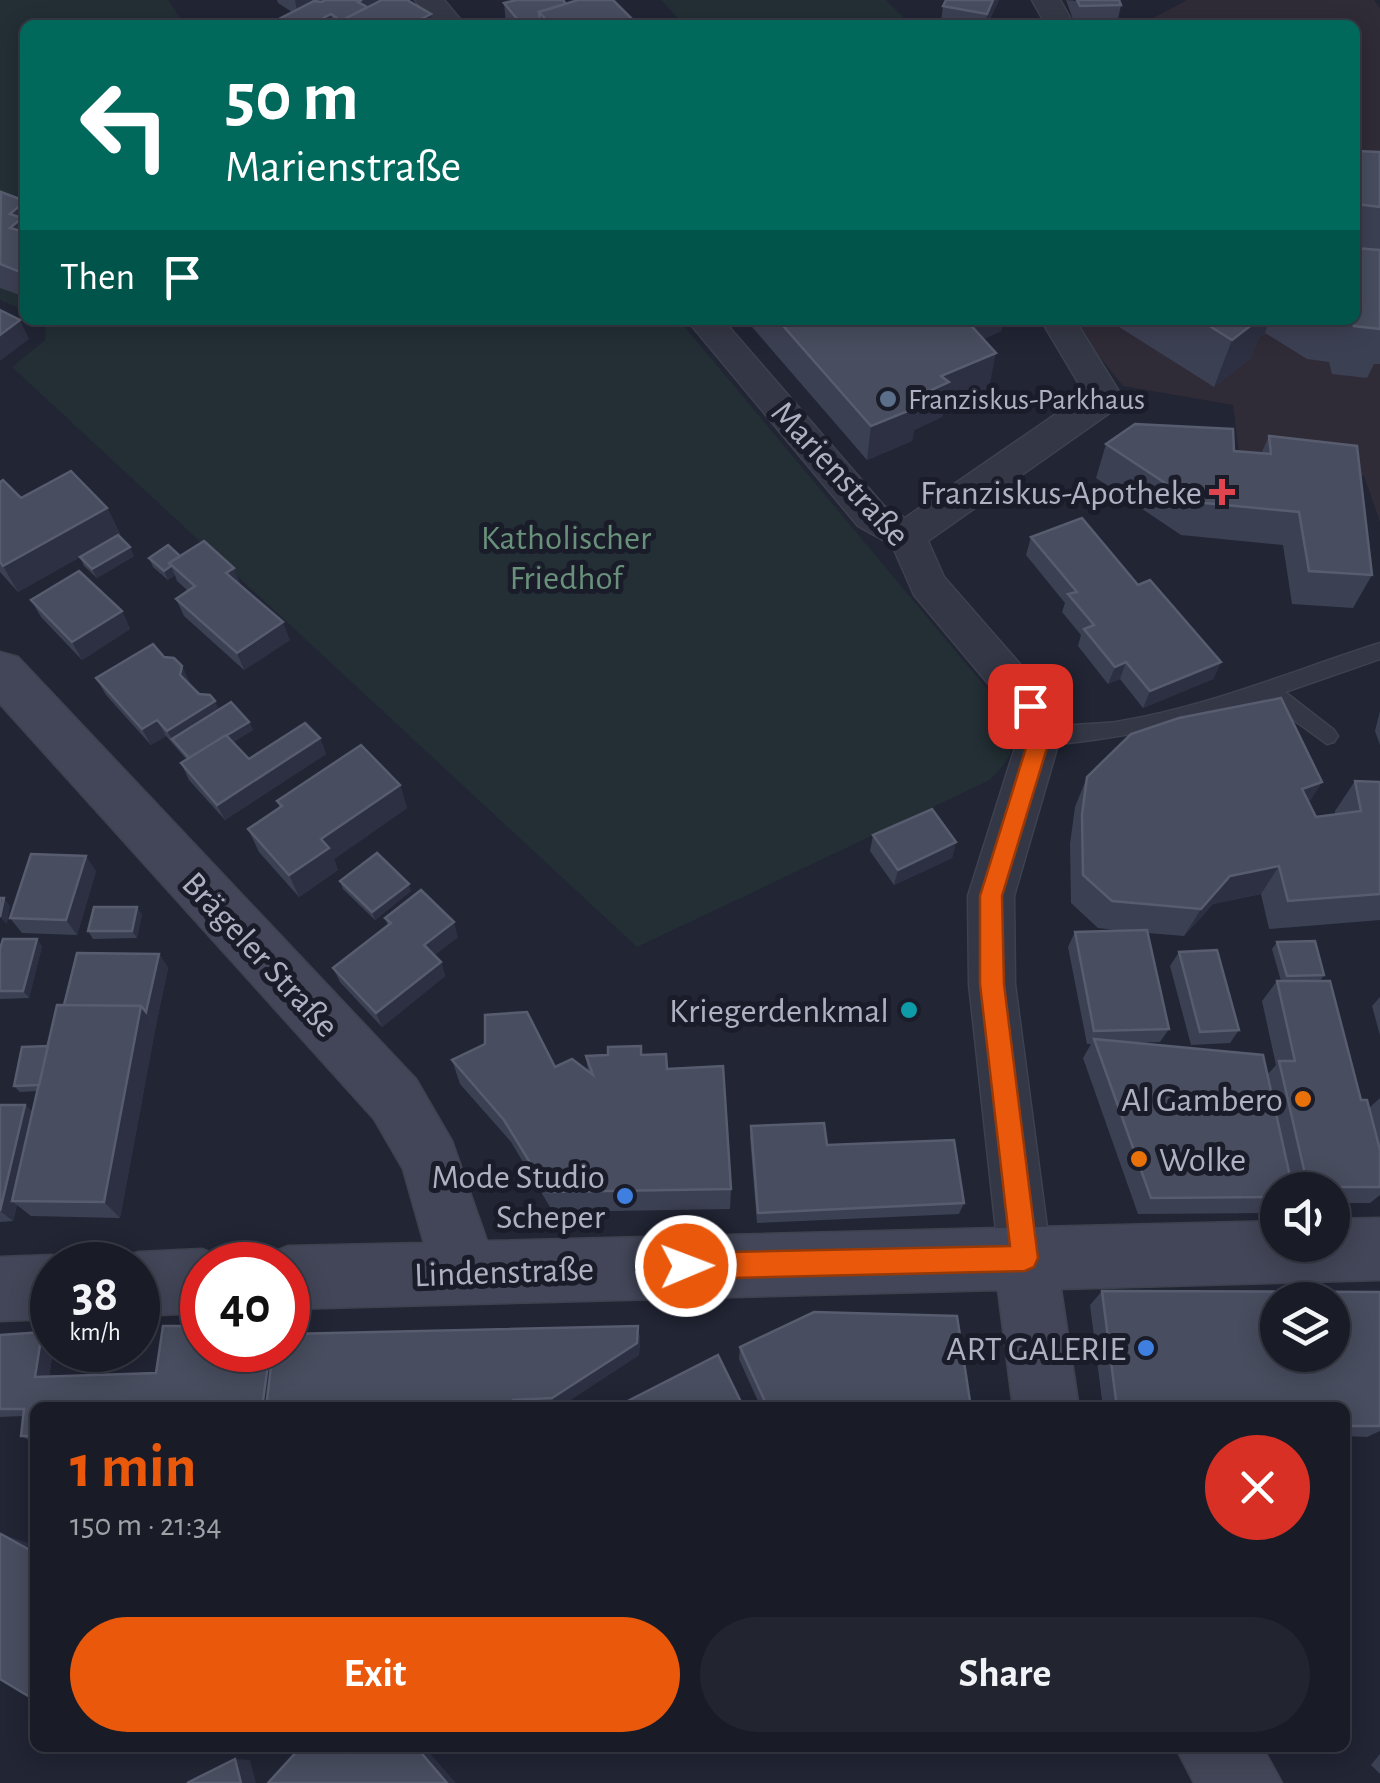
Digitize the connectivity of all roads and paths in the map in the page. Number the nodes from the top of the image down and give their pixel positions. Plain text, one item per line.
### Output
1 (429, 0) edge
2 (447, 20) edge
3 (708, 325) edge
4 (1061, 325) edge
5 (908, 536) junction
6 (1380, 651) edge
7 (0, 671) edge
8 (1268, 690) junction
9 (1327, 736) dead end
10 (1039, 738) junction
11 (1380, 1250) edge
12 (1025, 1258) junction
13 (462, 1271) junction
14 (310, 1277) edge
15 (30, 1288) edge
16 (0, 1289) edge
17 (1045, 1402) edge
18 (1217, 1752) edge
19 (1244, 1783) edge

1 - 2 street
3 - 5 street, Marienstraße
4 - 5 street
5 - 10 street, Marienstraße
6 - 8 lane
7 - 13 street, Brägeler Straße
8 - 9 lane
8 - 10 lane
10 - 12 street
11 - 12 street, Lindenstraße
12 - 13 street, Lindenstraße
12 - 17 street
13 - 14 street, Lindenstraße
15 - 16 street
18 - 19 street

